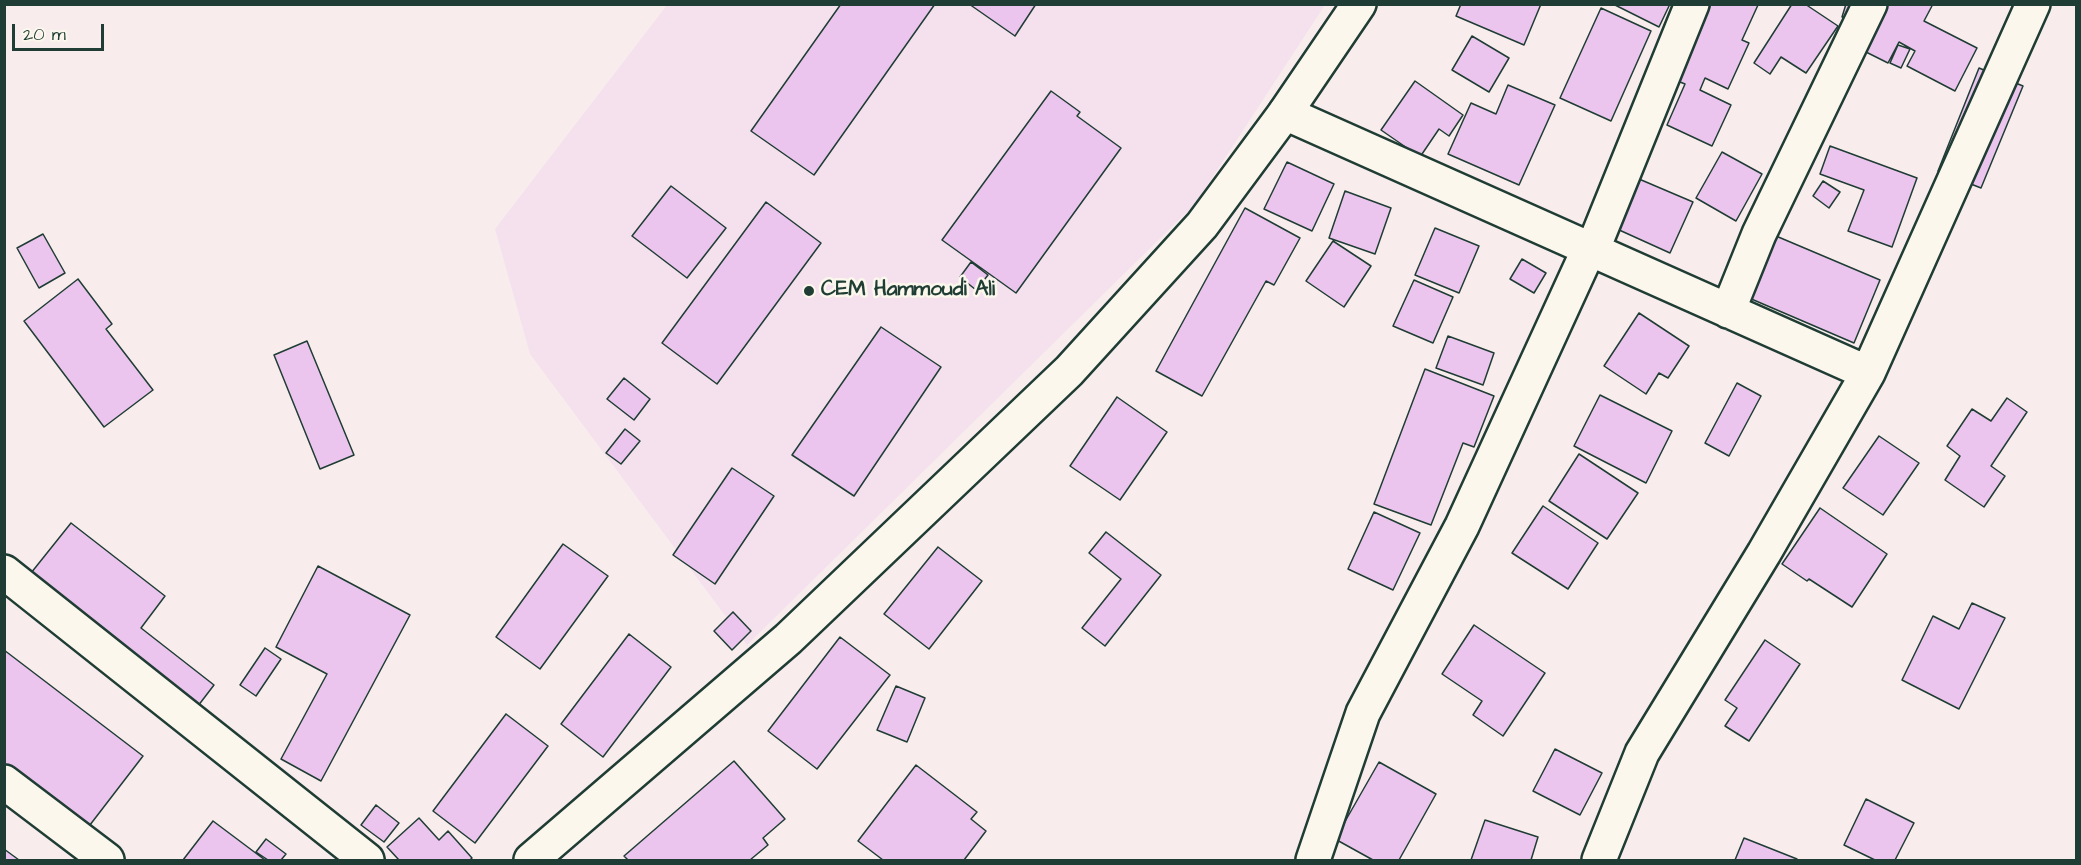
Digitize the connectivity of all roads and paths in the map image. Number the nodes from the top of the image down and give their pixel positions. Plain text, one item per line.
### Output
1 (1359, 4) edge
2 (1692, 4) edge
3 (1870, 4) edge
4 (2033, 4) edge
5 (1285, 113) junction
6 (1591, 250) junction
7 (1728, 311) junction
8 (1869, 373) junction
9 (4, 572) edge
10 (4, 782) edge
11 (107, 861) edge
12 (367, 861) edge
13 (531, 861) edge
14 (1313, 861) edge
15 (1599, 861) edge

1 - 5 street
2 - 6 street
3 - 7 street
4 - 8 street
5 - 6 street
5 - 13 street
6 - 7 street
6 - 14 street
7 - 8 street
8 - 15 street
9 - 12 street
10 - 11 street

